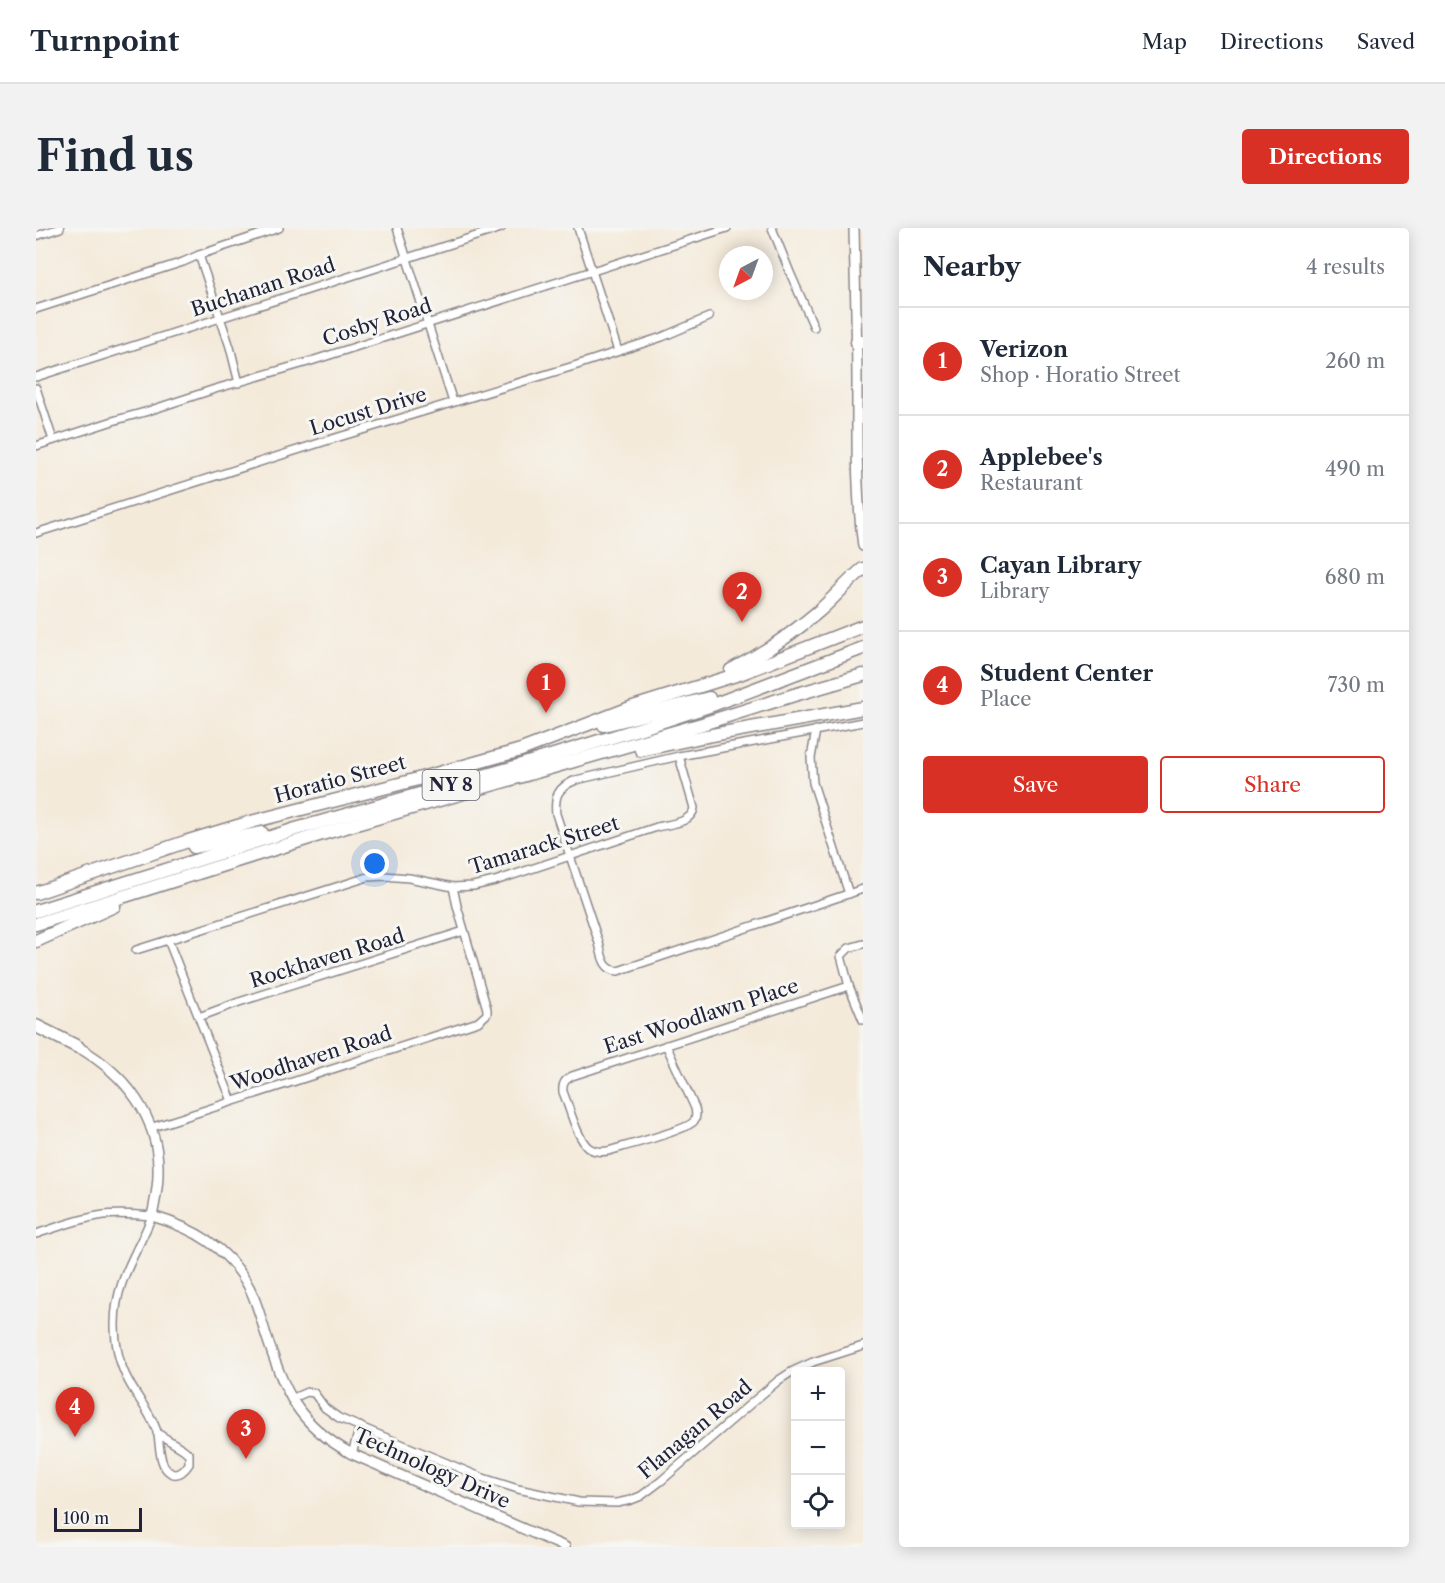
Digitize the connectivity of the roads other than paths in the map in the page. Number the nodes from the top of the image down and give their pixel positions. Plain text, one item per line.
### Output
1 (60, 228) edge
2 (279, 228) edge
3 (397, 228) edge
4 (501, 228) edge
5 (578, 228) edge
6 (727, 228) edge
7 (772, 228) edge
8 (854, 228) edge
9 (36, 236) edge
10 (199, 255) junction
11 (406, 258) junction
12 (591, 271) junction
13 (36, 309) edge
14 (709, 317) dead end
15 (220, 319) junction
16 (427, 324) junction
17 (814, 327) dead end
18 (860, 342) edge
19 (618, 351) junction
20 (36, 377) edge
21 (239, 382) junction
22 (36, 388) edge
23 (453, 402) junction
24 (52, 440) junction
25 (36, 446) edge
26 (36, 533) edge
27 (863, 546) edge
28 (863, 569) edge
29 (862, 626) edge
30 (863, 648) edge
31 (863, 675) edge
32 (699, 686) junction
33 (763, 686) junction
34 (863, 708) edge
35 (863, 722) edge
36 (816, 730) junction
37 (548, 739) junction
38 (679, 756) junction
39 (563, 765) junction
40 (296, 829) junction
41 (570, 856) junction
42 (119, 864) junction
43 (174, 881) junction
44 (453, 887) junction
45 (863, 889) edge
46 (36, 893) edge
47 (849, 894) junction
48 (36, 911) edge
49 (36, 924) edge
50 (464, 931) junction
51 (168, 940) junction
52 (37, 941) edge
53 (863, 944) edge
54 (136, 950) dead end
55 (849, 986) junction
56 (200, 1017) junction
57 (863, 1020) edge
58 (36, 1026) edge
59 (36, 1033) edge
60 (666, 1045) junction
61 (78, 1047) junction
62 (232, 1101) junction
63 (150, 1128) junction
64 (152, 1216) junction
65 (36, 1234) edge
66 (863, 1346) edge
67 (291, 1399) junction
68 (360, 1426) junction
69 (157, 1433) junction
70 (352, 1454) junction
71 (565, 1547) edge

1 - 9 street
2 - 10 street
3 - 11 street
4 - 11 street, Buchanan Road
5 - 12 street
6 - 12 street, Cosby Road
7 - 17 street
8 - 18 street
10 - 13 street
10 - 15 street
11 - 15 street, Buchanan Road
11 - 16 street
12 - 16 street, Cosby Road
12 - 19 street
14 - 19 street, Locust Drive
15 - 20 street, Buchanan Road
15 - 21 street
16 - 21 street, Cosby Road
16 - 23 street
18 - 27 street
19 - 23 street, Locust Drive
21 - 24 street, Cosby Road
22 - 24 street
23 - 26 street, Locust Drive
24 - 25 street, Cosby Road
28 - 32 highway
29 - 32 highway
30 - 33 highway, NY 8
31 - 39 highway, NY 8
32 - 37 highway, Horatio Street
33 - 37 highway
33 - 40 highway, NY 8
34 - 39 highway
35 - 36 street
36 - 38 street
36 - 47 street
37 - 42 highway, Horatio Street
38 - 41 street, Tamarack Street
38 - 41 street
39 - 43 highway, NY 8
40 - 42 highway
40 - 48 highway, NY 8
41 - 44 street, Tamarack Street
41 - 47 street
42 - 46 highway, Horatio Street
43 - 49 highway, NY 8
43 - 52 highway
44 - 50 street
44 - 51 street, Tamarack Street
45 - 47 street
50 - 56 street, Rockhaven Road
50 - 62 street, Woodhaven Road
51 - 54 street, Tamarack Street
51 - 56 street
53 - 55 street
55 - 57 street
55 - 60 street, East Woodlawn Place
56 - 62 street
58 - 61 highway
59 - 61 highway
60 - 60 street, East Woodlawn Place
61 - 63 street
62 - 63 street, Woodhaven Road
63 - 64 street
64 - 65 street
64 - 67 street, Technology Drive
64 - 69 street
66 - 68 street, Flanagan Road
67 - 68 street, Flanagan Road
67 - 70 street, Technology Drive
68 - 70 street
69 - 69 street
70 - 71 street, Technology Drive

